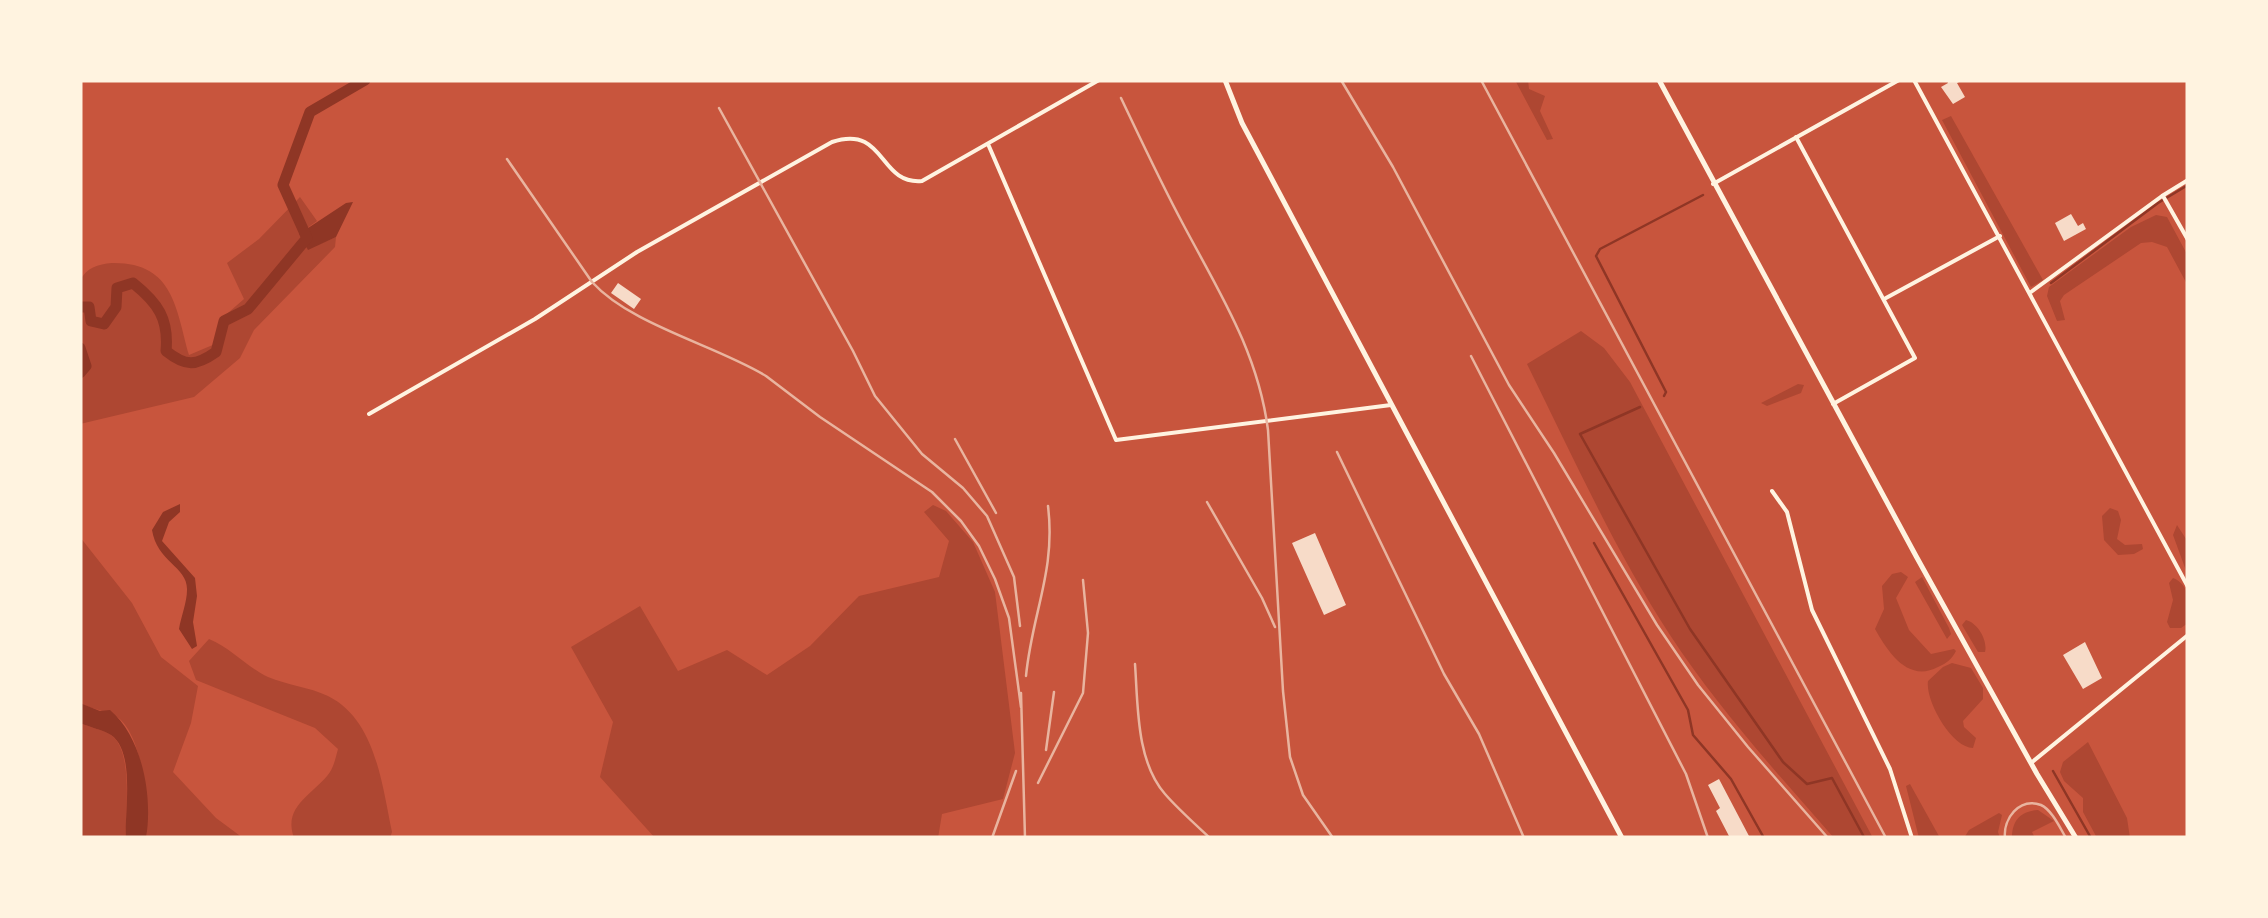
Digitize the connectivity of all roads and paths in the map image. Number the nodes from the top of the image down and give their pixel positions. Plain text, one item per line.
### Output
1 (1098, 80) edge
2 (1225, 80) edge
3 (1659, 80) edge
4 (1899, 80) edge
5 (1914, 80) edge
6 (1796, 137) junction
7 (988, 144) junction
8 (2188, 180) edge
9 (1713, 184) junction
10 (2162, 196) junction
11 (2000, 236) junction
12 (2188, 240) edge
13 (2031, 292) junction
14 (1884, 299) junction
15 (1834, 404) junction
16 (1391, 406) junction
17 (370, 414) dead end
18 (1772, 491) dead end
19 (2188, 587) edge
20 (2188, 635) edge
21 (2031, 763) junction
22 (1622, 838) edge
23 (1912, 838) edge
24 (2076, 838) edge

1 - 7 street
2 - 16 main road
3 - 9 main road
4 - 6 street
5 - 11 street
6 - 9 street
6 - 14 street
7 - 16 street
7 - 17 street
8 - 10 street
9 - 15 main road
10 - 12 street
10 - 13 street
11 - 13 street
11 - 14 street
13 - 19 street
14 - 15 street
15 - 21 main road
16 - 22 main road
18 - 23 street
20 - 21 street
21 - 24 main road

